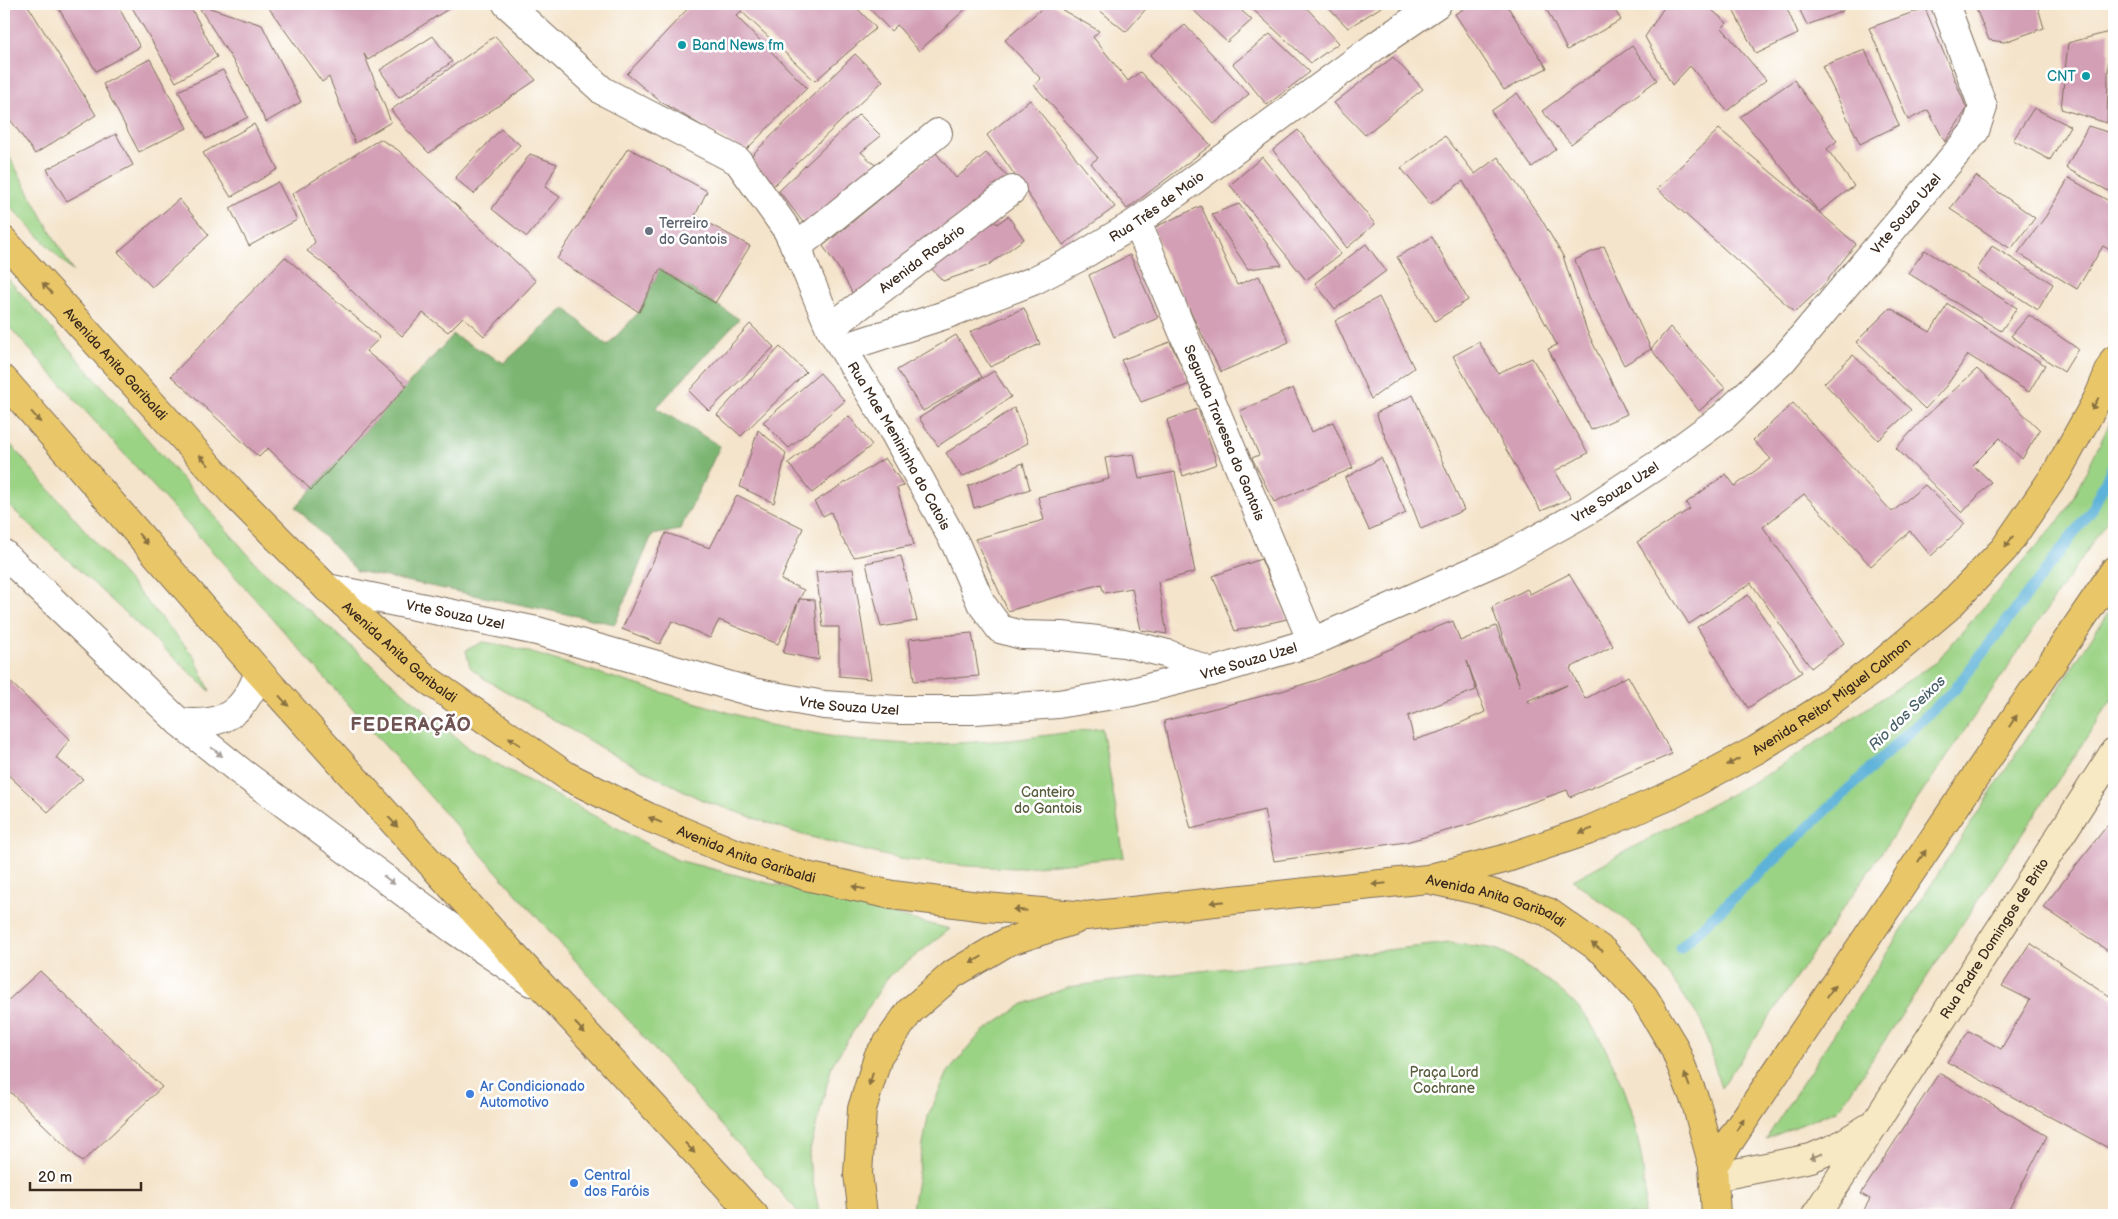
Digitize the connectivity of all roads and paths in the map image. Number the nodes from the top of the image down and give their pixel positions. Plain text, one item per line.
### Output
1 (507, 4) edge
2 (1437, 4) edge
3 (1944, 4) edge
4 (938, 133) dead end
5 (1012, 190) dead end
6 (1137, 222) junction
7 (4, 241) edge
8 (802, 261) junction
9 (837, 338) junction
10 (2114, 360) edge
11 (4, 380) edge
12 (4, 554) edge
13 (2114, 571) edge
14 (327, 588) junction
15 (1312, 642) junction
16 (259, 672) junction
17 (1211, 672) junction
18 (179, 722) junction
19 (2114, 752) edge
20 (1427, 879) junction
21 (1086, 916) junction
22 (547, 992) junction
23 (1874, 1125) junction
24 (1714, 1171) junction
25 (754, 1215) edge
26 (863, 1215) edge
27 (1716, 1215) edge
28 (1816, 1215) edge

1 - 8 street, Rua Mae Menininha do Catois
2 - 6 street, Rua Três de Maio
3 - 15 street, Vrte Souza Uzel
4 - 8 street
5 - 9 street, Avenida Rosário
6 - 9 street, Rua Três de Maio
6 - 15 street, Segunda Travessa do Gantois
14 -> 7 main road, Avenida Anita Garibaldi
8 - 9 street, Rua Mae Menininha do Catois
9 - 17 street, Rua Mae Menininha do Catois
10 -> 20 main road, Avenida Reitor Miguel Calmon
11 -> 16 main road
12 - 18 street
24 -> 13 main road
14 - 17 street, Vrte Souza Uzel
21 -> 14 main road, Avenida Anita Garibaldi
15 - 17 street, Vrte Souza Uzel
16 - 18 street
16 -> 22 main road
18 -> 22 street
19 - 23 main road, Rua Padre Domingos de Brito
20 -> 21 main road, Avenida Anita Garibaldi
24 -> 20 main road, Avenida Anita Garibaldi
21 -> 26 main road, Avenida Anita Garibaldi
22 -> 25 main road
23 -> 24 main road, Rua Padre Domingos de Brito
23 - 28 main road, Rua Padre Domingos de Brito
24 - 27 main road, Avenida Anita Garibaldi

